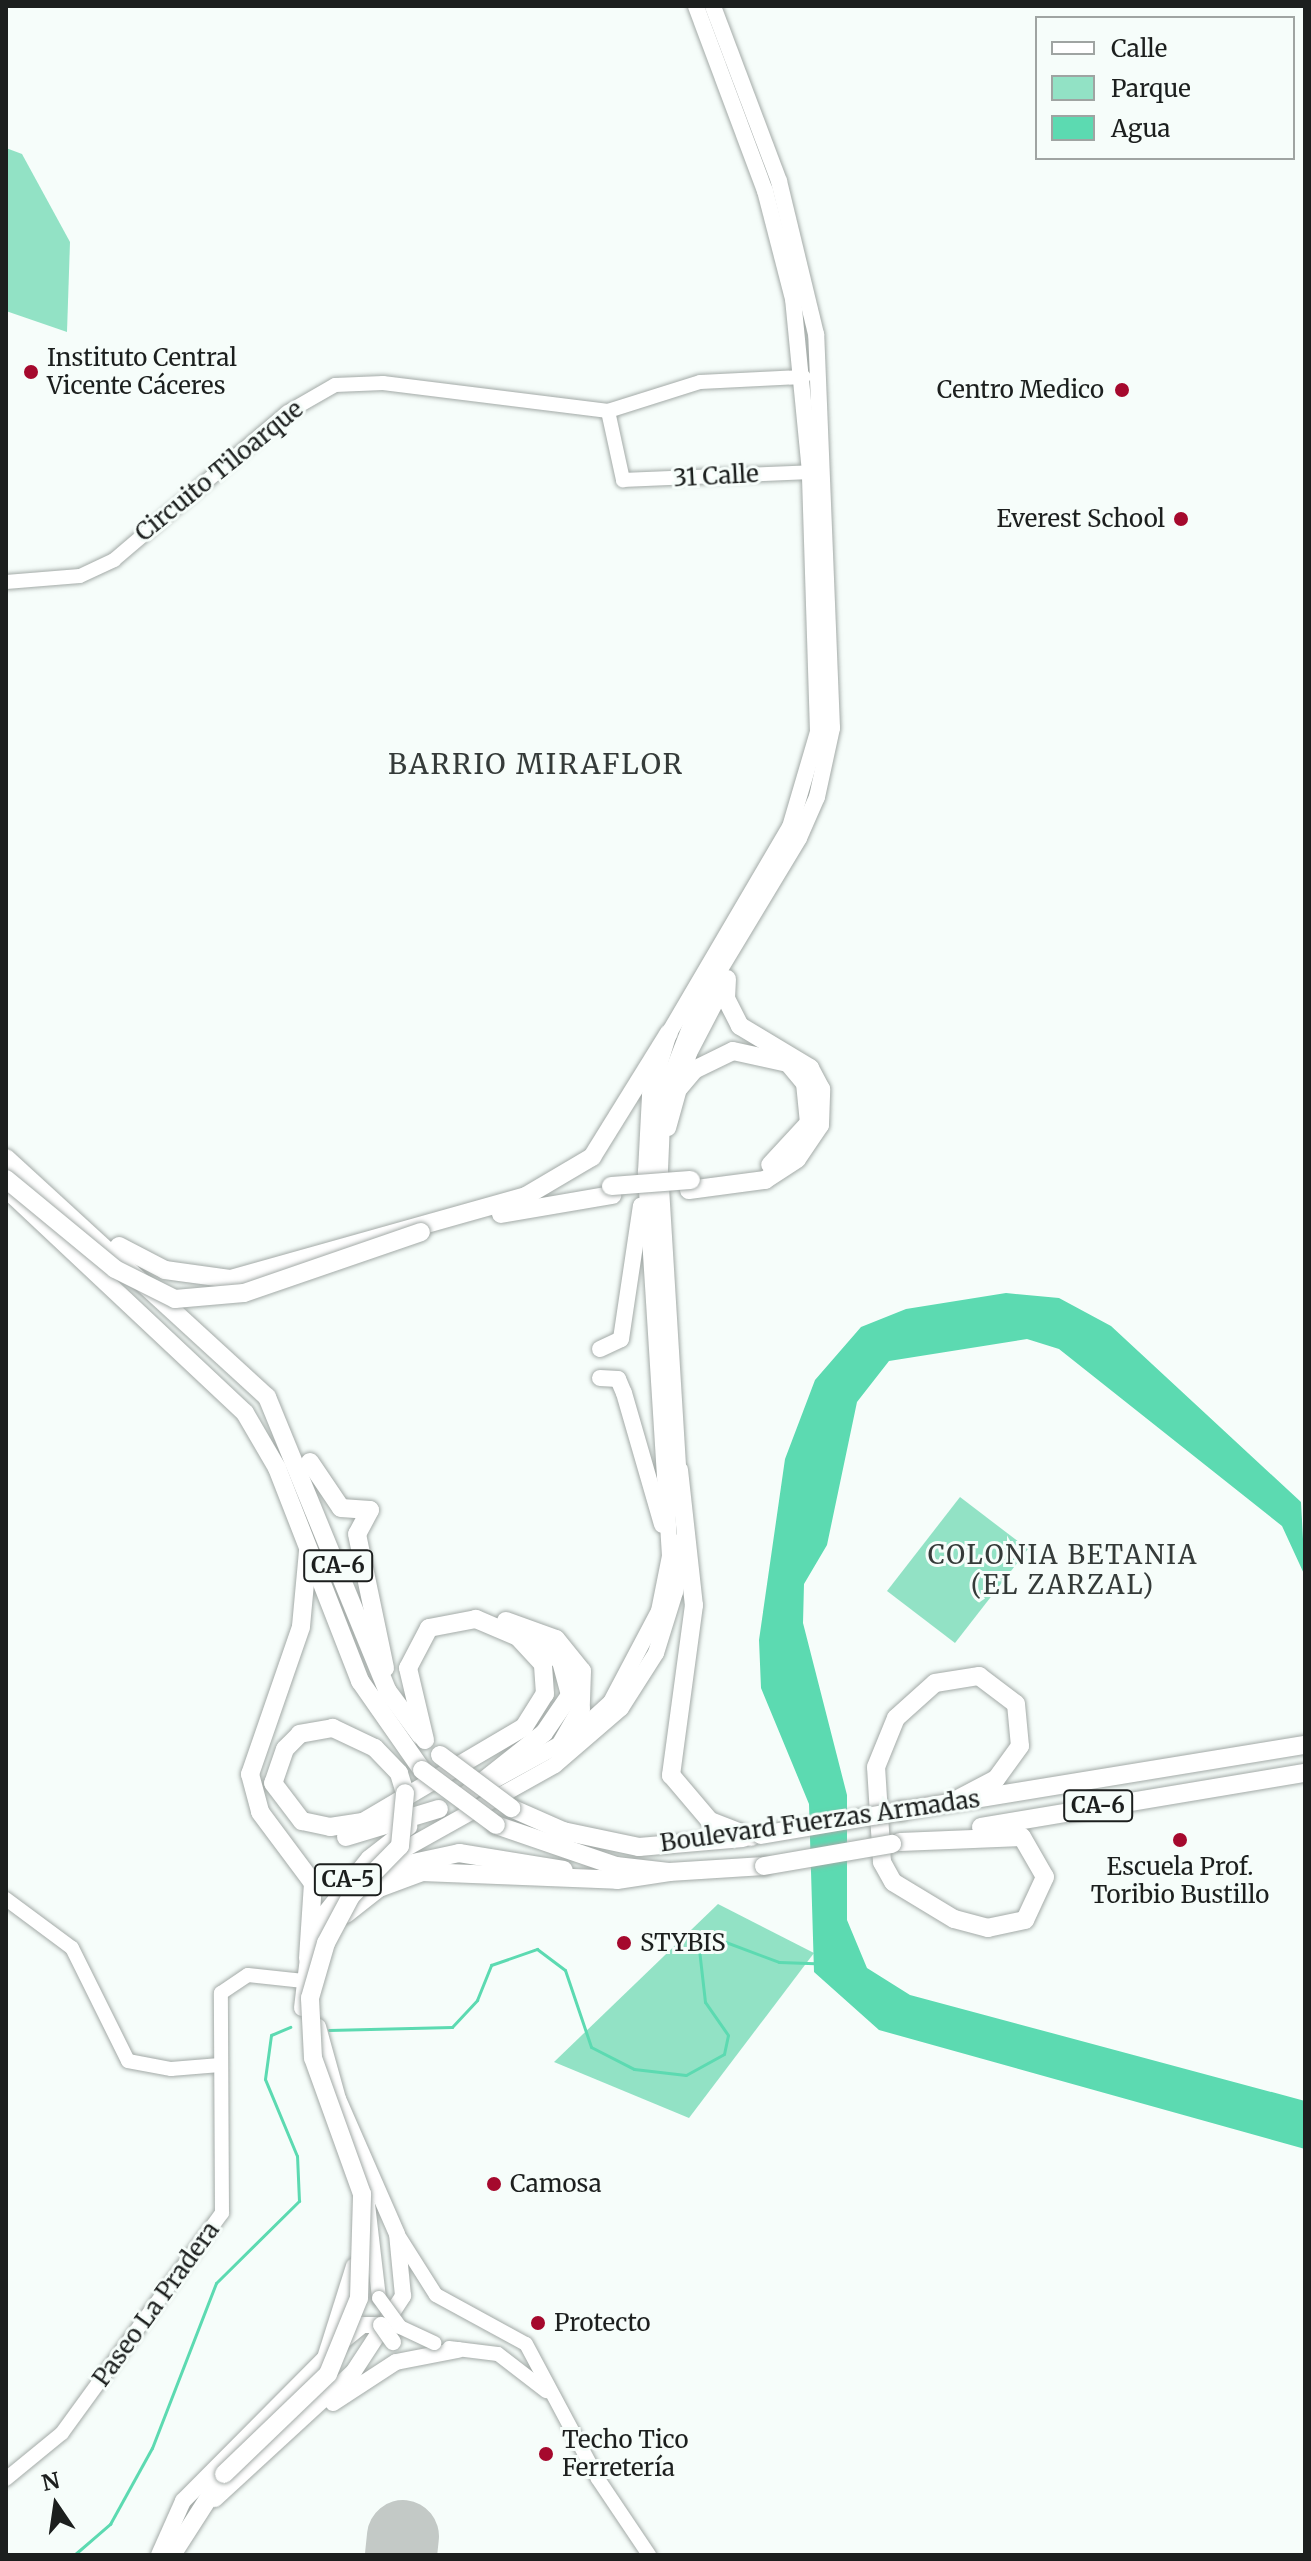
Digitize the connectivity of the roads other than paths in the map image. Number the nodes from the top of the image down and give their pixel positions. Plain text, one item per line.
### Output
1 (696, 6) edge
2 (713, 6) edge
3 (804, 377) junction
4 (608, 411) junction
5 (810, 472) junction
6 (6, 582) edge
7 (772, 882) junction
8 (727, 979) junction
9 (740, 1026) junction
10 (669, 1033) junction
11 (733, 1051) junction
12 (679, 1088) junction
13 (6, 1158) edge
14 (653, 1171) junction
15 (6, 1179) edge
16 (690, 1185) junction
17 (6, 1189) edge
18 (611, 1190) junction
19 (479, 1208) junction
20 (94, 1233) junction
21 (600, 1349) dead end
22 (600, 1378) dead end
23 (275, 1411) junction
24 (679, 1470) junction
25 (308, 1540) junction
26 (670, 1556) junction
27 (518, 1637) junction
28 (387, 1690) junction
29 (422, 1737) junction
30 (561, 1743) junction
31 (1305, 1745) edge
32 (420, 1768) junction
33 (1305, 1773) edge
34 (463, 1797) junction
35 (952, 1802) junction
36 (439, 1809) junction
37 (756, 1836) junction
38 (896, 1843) junction
39 (385, 1869) junction
40 (669, 1872) junction
41 (602, 1877) junction
42 (6, 1899) edge
43 (346, 1914) junction
44 (308, 1958) junction
45 (304, 1981) junction
46 (220, 2065) junction
47 (332, 2119) junction
48 (397, 2234) junction
49 (458, 2350) junction
50 (328, 2352) junction
51 (378, 2371) junction
52 (560, 2411) junction
53 (257, 2456) junction
54 (6, 2479) edge
55 (159, 2555) edge
56 (172, 2555) edge
57 (181, 2555) edge
58 (649, 2555) edge

1 - 3 main road
2 - 7 main road
3 - 4 street
3 - 5 main road
4 - 5 street, 31 Calle
4 - 6 street, Circuito Tiloarque
5 - 10 main road
7 - 8 main road
7 - 14 main road
8 - 9 highway
8 - 12 main road
9 - 11 highway
9 - 16 highway
10 - 14 main road
10 - 19 highway
11 - 12 highway
11 - 16 highway
12 - 14 main road
13 - 20 highway, Boulevard Fuerzas Armadas
14 - 21 main road
14 - 24 main road
14 - 26 main road
15 - 18 highway, bridge
16 - 18 highway, bridge
17 - 25 highway, Boulevard Fuerzas Armadas
18 - 19 highway
19 - 20 highway
20 - 23 highway, Boulevard Fuerzas Armadas
22 - 26 main road
23 - 28 highway, Boulevard Fuerzas Armadas / CA-6
23 - 28 highway
24 - 37 highway
24 - 43 main road
25 - 32 highway, Boulevard Fuerzas Armadas / CA-6
25 - 44 highway
26 - 30 main road
27 - 29 highway
27 - 34 highway
27 - 39 highway, bridge
28 - 29 highway, Boulevard Fuerzas Armadas / CA-6
29 - 30 highway
29 - 37 highway, Boulevard Fuerzas Armadas / CA-6, bridge
30 - 34 main road, CA-5
31 - 35 highway, Boulevard Fuerzas Armadas / CA-6
32 - 36 highway
32 - 40 highway, Boulevard Fuerzas Armadas / CA-6, bridge
33 - 38 highway, Boulevard Fuerzas Armadas / CA-6
34 - 36 main road, CA-5
35 - 37 highway, Boulevard Fuerzas Armadas / CA-6, bridge
35 - 38 highway
36 - 44 main road, CA-5
38 - 40 highway, Boulevard Fuerzas Armadas / CA-6, bridge
39 - 41 highway
39 - 56 highway, bridge
40 - 41 highway
41 - 43 highway
42 - 46 street
43 - 48 main road, CA-5
44 - 45 main road, CA-5
45 - 46 street, Paseo La Pradera
45 - 47 main road, CA-5
46 - 54 street, Paseo La Pradera
47 - 49 street, bridge
47 - 50 main road, CA-5
48 - 52 street
48 - 53 main road, CA-5
49 - 51 main road
49 - 52 street
50 - 51 main road, bridge
50 - 55 main road, CA-5
51 - 53 main road
52 - 58 street
53 - 57 main road, CA-5

